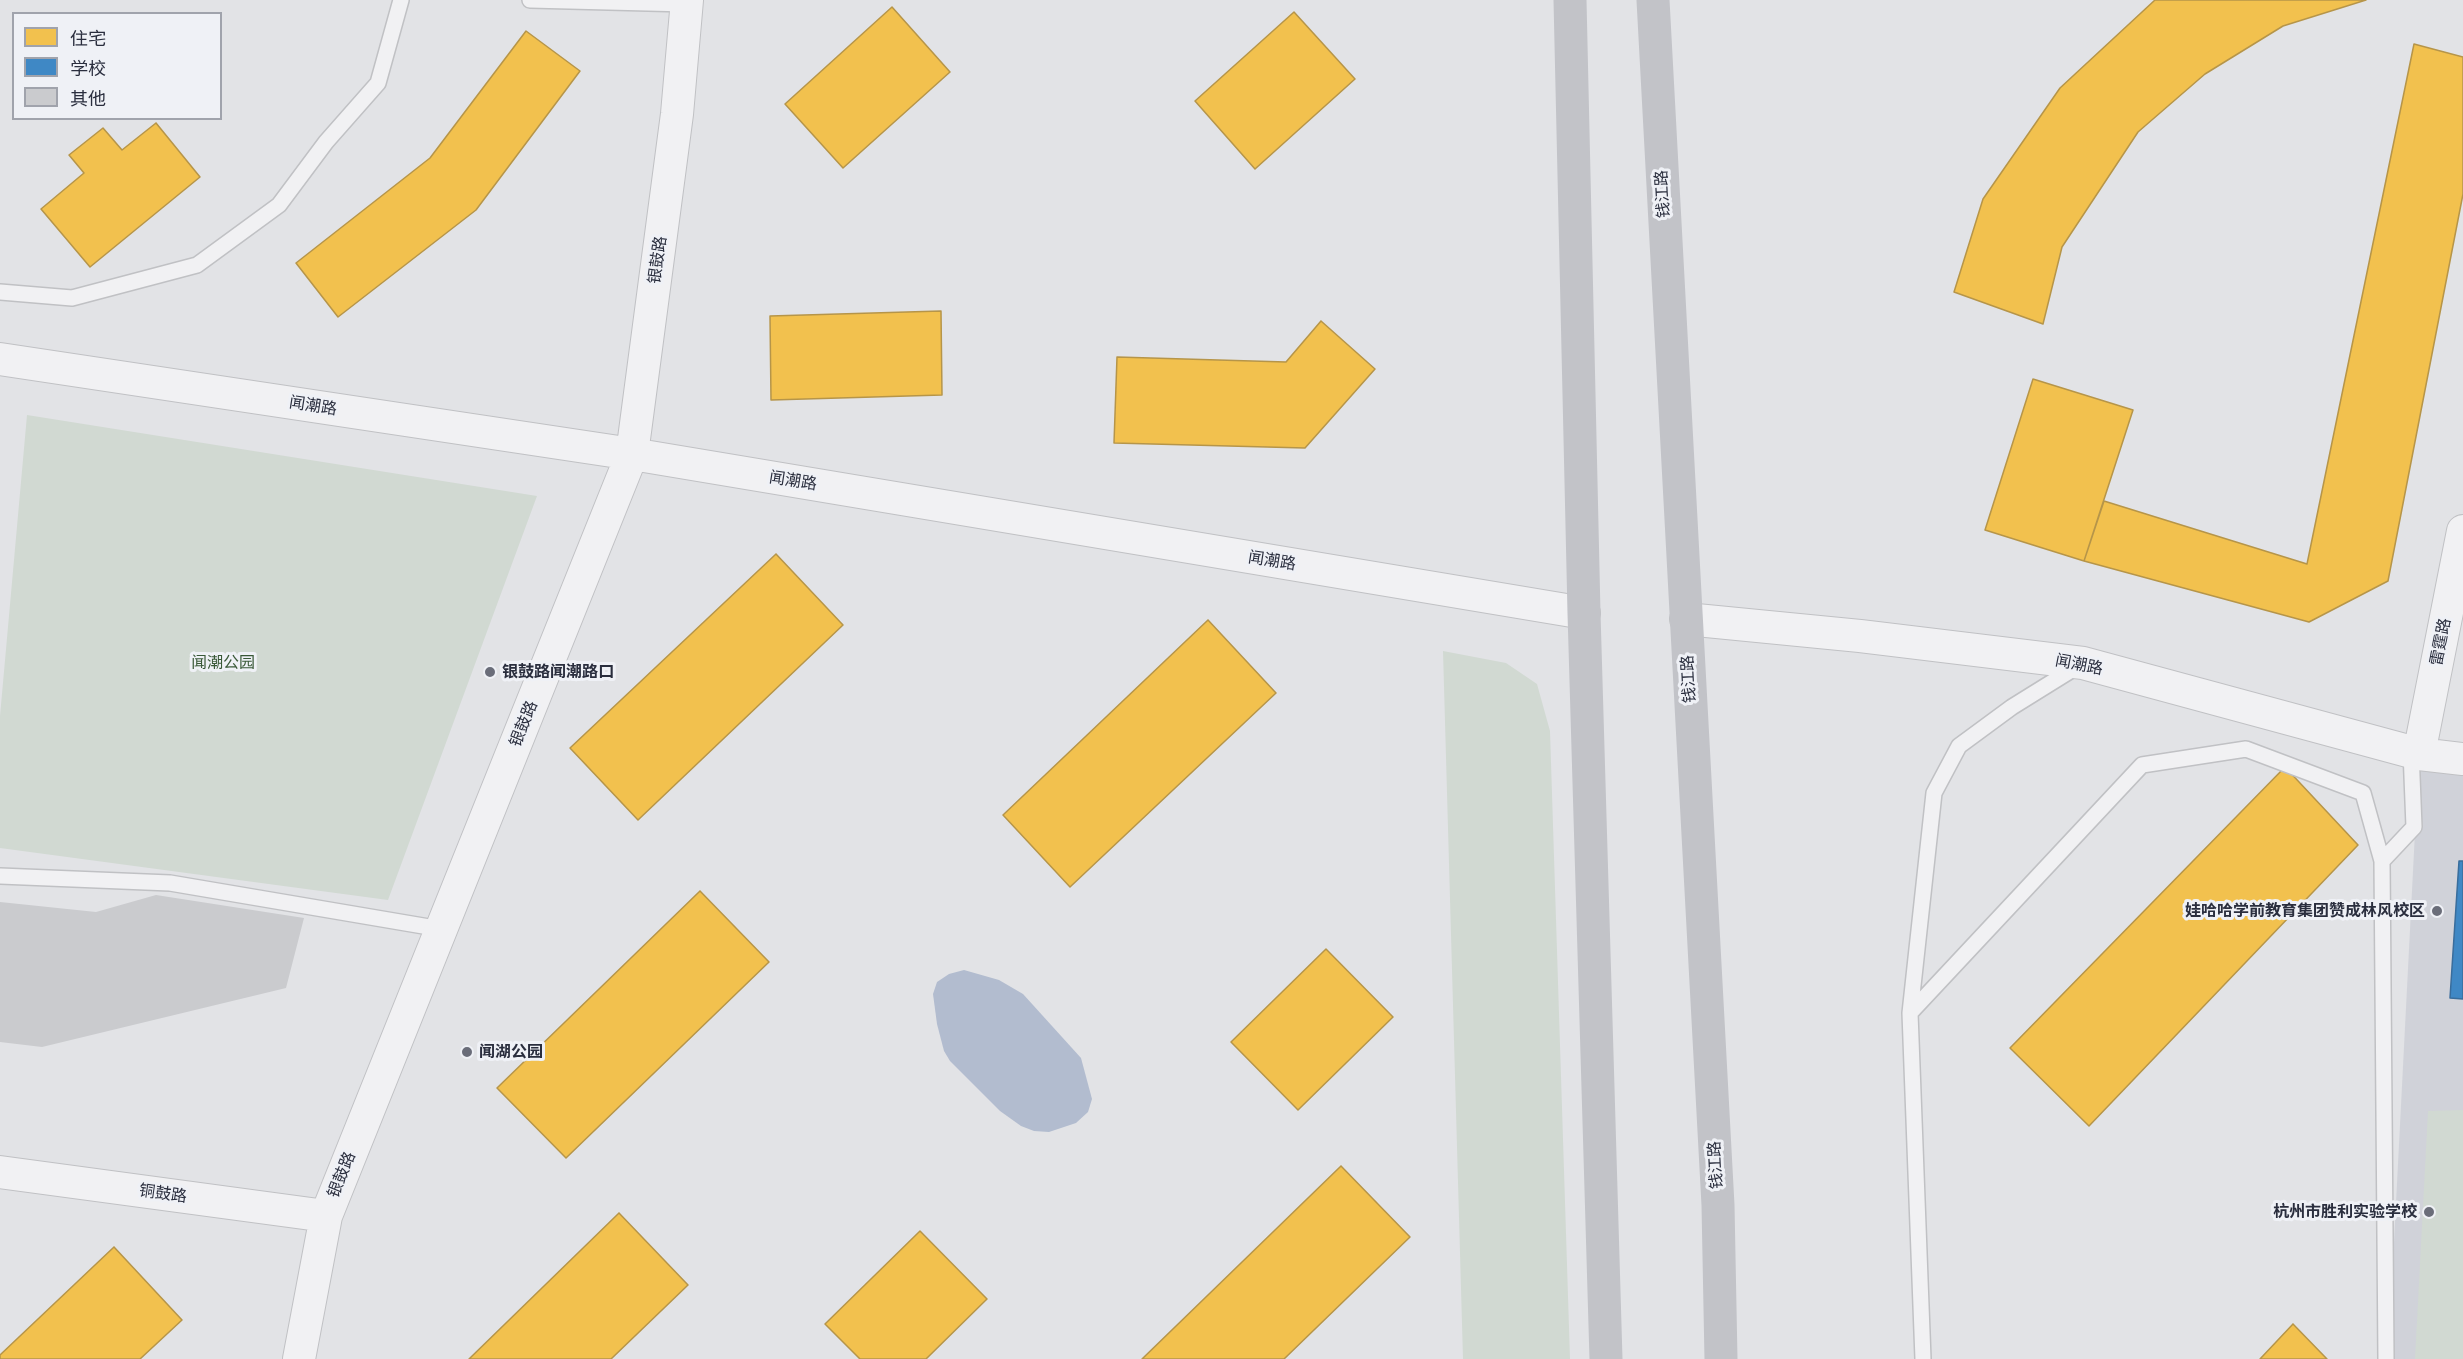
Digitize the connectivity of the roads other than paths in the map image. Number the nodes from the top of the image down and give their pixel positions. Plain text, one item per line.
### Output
1 (401, 0) edge
2 (530, 0) edge
3 (1570, 0) edge
4 (1653, 0) edge
5 (687, 2) edge
6 (0, 292) edge
7 (0, 359) edge
8 (632, 454) junction
9 (2463, 531) edge
10 (1584, 613) junction
11 (1686, 619) junction
12 (2083, 663) junction
13 (2415, 752) junction
14 (2463, 759) edge
15 (2382, 861) junction
16 (0, 876) edge
17 (441, 929) junction
18 (1910, 1013) junction
19 (0, 1172) edge
20 (326, 1216) junction
21 (299, 1359) edge
22 (1606, 1359) edge
23 (1721, 1359) edge
24 (1923, 1359) edge
25 (2386, 1359) edge

1 - 6 lane
2 - 5 lane
3 - 10 main road
4 - 11 main road, 钱江路
5 - 8 street, 银鼓路
7 - 8 street, 闻潮路
8 - 10 street, 闻潮路
8 - 17 street, 银鼓路
9 - 13 street, 雷霆路
10 - 22 main road
11 - 12 street, 闻潮路
11 - 23 main road, 钱江路
12 - 13 street, 闻潮路
12 - 18 lane
13 - 14 street, 闻潮路
13 - 15 lane
15 - 18 lane
15 - 25 lane
16 - 17 lane
17 - 20 street, 银鼓路
18 - 24 lane
19 - 20 street, 铜鼓路
20 - 21 street, 银鼓路

